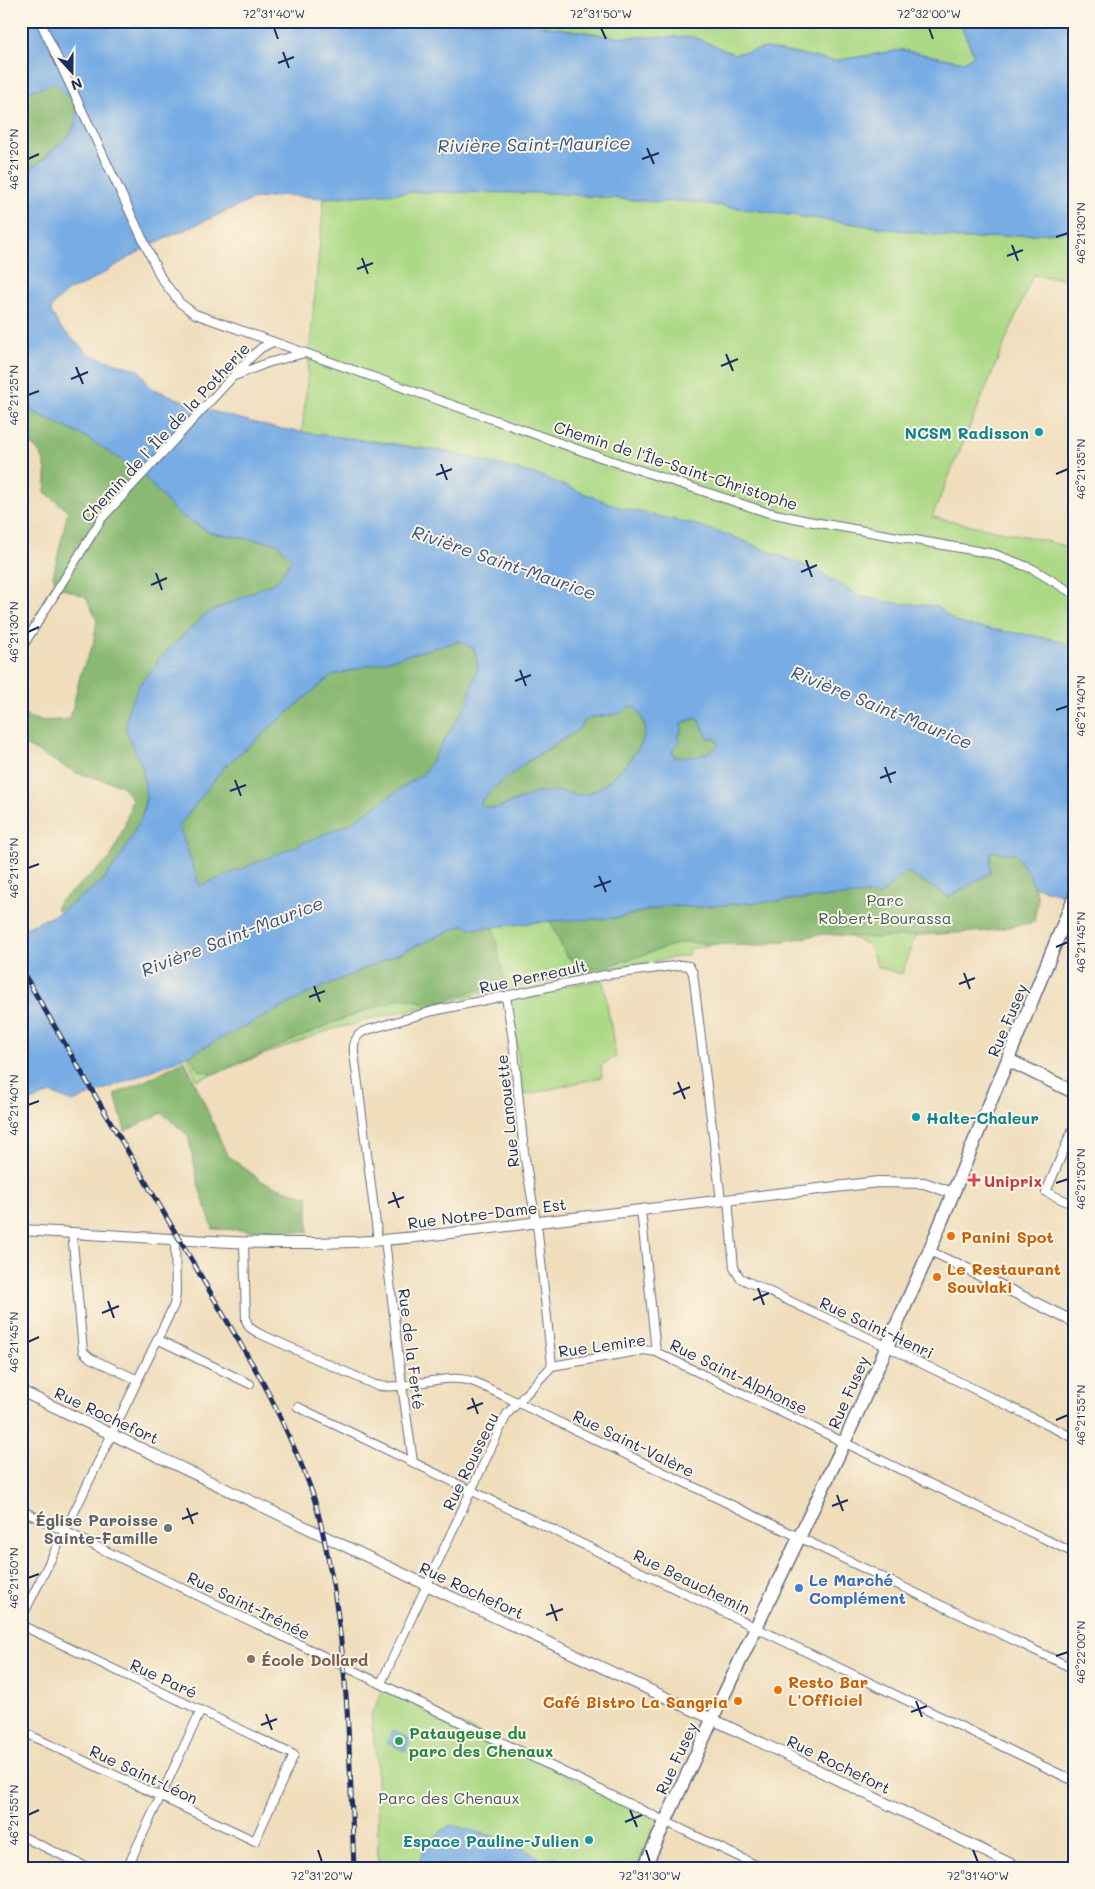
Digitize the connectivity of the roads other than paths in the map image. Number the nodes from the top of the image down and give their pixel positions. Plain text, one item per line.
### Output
1 (40, 21) edge
2 (273, 342) junction
3 (306, 353) junction
4 (234, 377) junction
5 (1074, 594) edge
6 (21, 649) edge
7 (1074, 898) edge
8 (506, 997) junction
9 (1008, 1060) junction
10 (1074, 1092) edge
11 (1074, 1126) edge
12 (953, 1193) junction
13 (724, 1200) junction
14 (1074, 1205) edge
15 (641, 1210) junction
16 (536, 1222) junction
17 (21, 1230) edge
18 (72, 1232) junction
19 (175, 1240) junction
20 (382, 1240) junction
21 (244, 1243) junction
22 (930, 1251) junction
23 (955, 1263) joint
24 (1074, 1322) edge
25 (157, 1339) junction
26 (886, 1346) junction
27 (656, 1352) junction
28 (552, 1366) junction
29 (138, 1380) junction
30 (250, 1384) dead end
31 (402, 1385) junction
32 (21, 1391) edge
33 (518, 1402) junction
34 (298, 1406) dead end
35 (112, 1434) junction
36 (1074, 1438) edge
37 (844, 1442) junction
38 (413, 1462) junction
39 (471, 1490) junction
40 (21, 1510) edge
41 (65, 1531) junction
42 (800, 1536) junction
43 (1074, 1553) edge
44 (427, 1585) junction
45 (21, 1619) edge
46 (21, 1625) edge
47 (756, 1627) junction
48 (1074, 1669) edge
49 (381, 1683) junction
50 (201, 1710) junction
51 (712, 1719) junction
52 (21, 1731) edge
53 (1074, 1781) edge
54 (160, 1797) junction
55 (665, 1821) junction
56 (21, 1836) edge
57 (255, 1842) joint
58 (89, 1868) edge
59 (127, 1868) edge
60 (644, 1868) edge
61 (762, 1868) edge
62 (1019, 1868) edge

1 - 2 street, Chemin de l'Île-Saint-Christophe
2 - 3 street, Chemin de l'Île-Saint-Christophe
2 - 4 street, Chemin de l' Île de la Potherie
3 - 4 street
3 - 5 street, Chemin de l'Île-Saint-Christophe
4 - 6 street, Chemin de l' Île de la Potherie
7 - 9 main road, Rue Fusey
8 - 13 street, Rue Perreault
8 - 16 street, Rue Lanouette
8 - 20 street, Rue Perreault
9 - 10 main road
9 - 12 main road, Rue Fusey
11 - 14 street
12 - 13 street, Rue Notre-Dame Est
12 - 22 main road, Rue Fusey
13 - 15 street, Rue Notre-Dame Est
13 - 26 street, Rue Saint-Henri
15 - 16 street, Rue Notre-Dame Est
15 - 27 street, Rue Saint-Alphonse
16 - 20 street, Rue Notre-Dame Est
16 - 28 street
17 - 18 street, Rue Notre-Dame Est
18 - 19 street, Rue Notre-Dame Est
18 - 29 street
19 - 21 street, Rue Notre-Dame Est
19 - 25 street
20 - 21 street, Rue Notre-Dame Est
20 - 31 street, Rue de la Ferté
21 - 31 street, Rue Saint-Valère
22 - 23 street
22 - 26 main road, Rue Fusey
23 - 24 street
25 - 29 street
25 - 30 street
26 - 36 street, Rue Saint-Henri
26 - 37 main road, Rue Fusey
27 - 28 street, Rue Lemire
27 - 37 street, Rue Saint-Alphonse
28 - 33 street, Rue Rousseau
29 - 35 street
31 - 33 street, Rue Saint-Valère
31 - 38 street, Rue de la Ferté
32 - 35 street, Rue Rochefort
33 - 39 street, Rue Rousseau
33 - 42 street, Rue Saint-Valère
34 - 38 street, Rue Beauchemin
35 - 41 street
35 - 44 street, Rue Rochefort
37 - 42 main road, Rue Fusey
37 - 43 street, Rue Saint-Alphonse
38 - 39 street, Rue Beauchemin
39 - 44 street, Rue Rousseau
39 - 47 street, Rue Beauchemin
40 - 41 street, Rue Saint-Irénée
41 - 45 street
41 - 49 street, Rue Saint-Irénée
42 - 47 main road, Rue Fusey
42 - 48 street, Rue Saint-Valère
44 - 49 street, Rue Rousseau
44 - 51 street, Rue Rochefort
46 - 50 street, Rue Paré
47 - 51 main road, Rue Fusey
47 - 53 street, Rue Beauchemin
49 - 55 street, Rue Saint-Irénée
50 - 54 street
50 - 57 street, Rue Paré
51 - 55 main road, Rue Fusey
51 - 62 street, Rue Rochefort
52 - 54 street, Rue Saint-Léon
54 - 57 street, Rue Saint-Léon
54 - 59 street
55 - 60 main road, Rue Fusey
55 - 61 street, Rue Saint-Irénée
56 - 58 street

